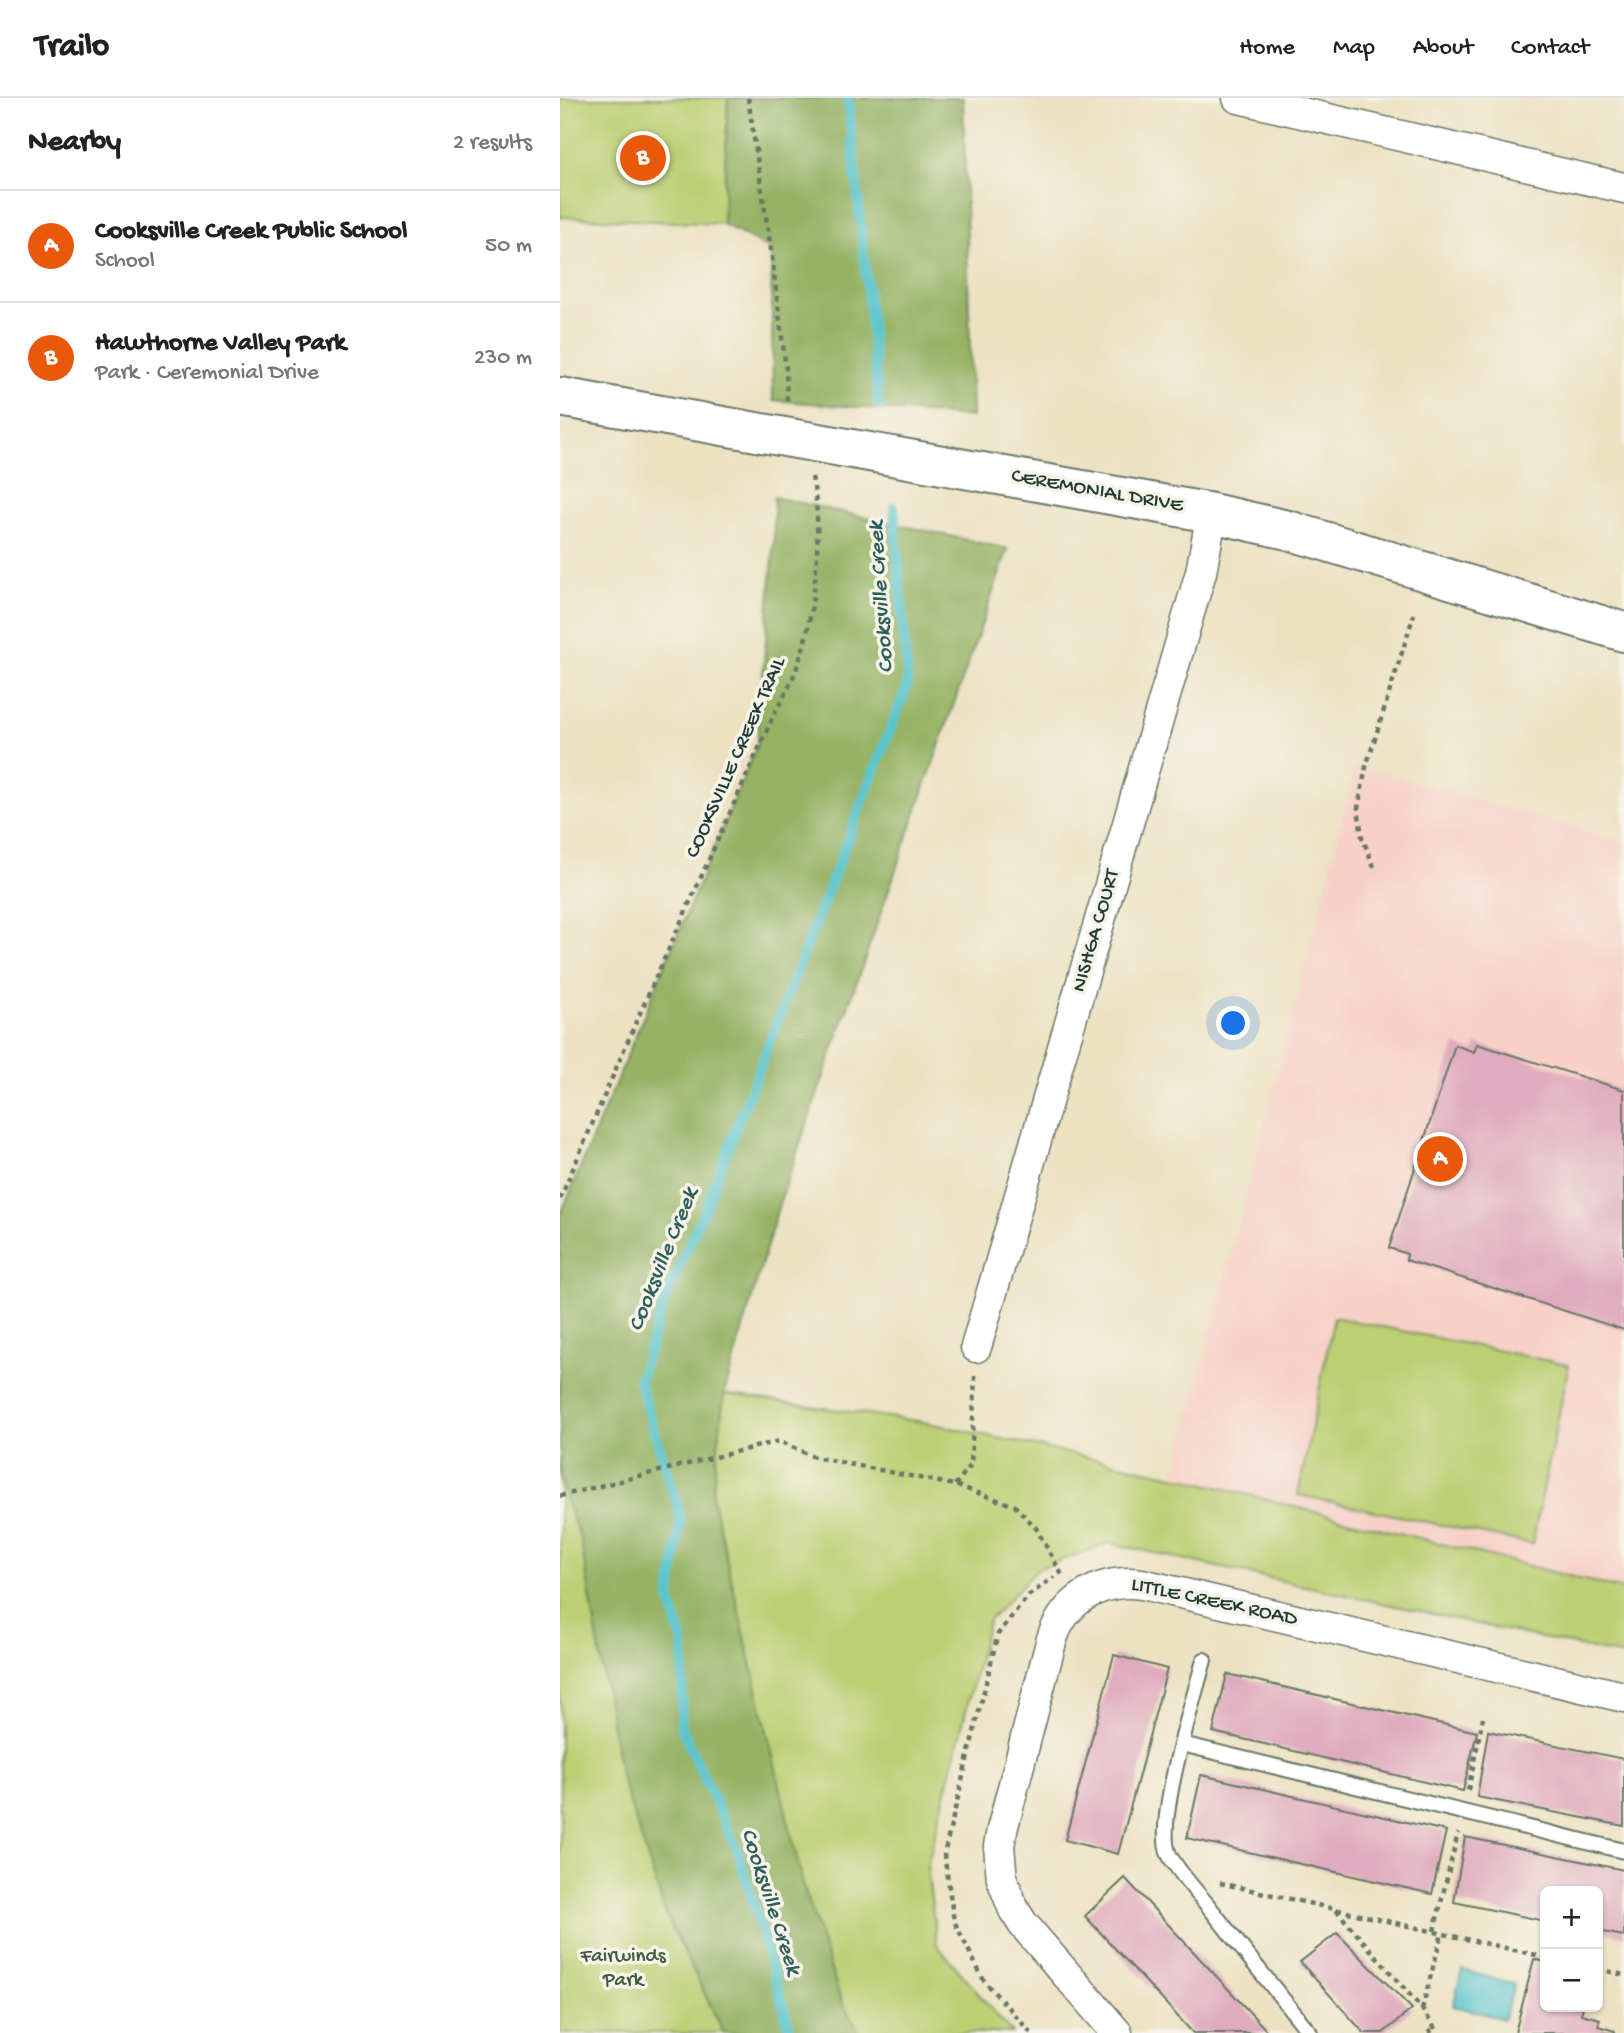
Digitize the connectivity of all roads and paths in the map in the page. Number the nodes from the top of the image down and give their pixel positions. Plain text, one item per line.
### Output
1 (748, 98) edge
2 (1238, 98) edge
3 (1624, 188) edge
4 (560, 397) edge
5 (798, 439) junction
6 (1212, 513) junction
7 (1414, 614) dead end
8 (1624, 632) edge
9 (1374, 867) dead end
10 (560, 1199) edge
11 (976, 1347) joint
12 (955, 1485) junction
13 (560, 1496) edge
14 (1060, 1573) dead end
15 (1204, 1660) dead end
16 (1624, 1697) edge
17 (1182, 1744) junction
18 (1624, 1851) edge
19 (1185, 1875) junction
20 (1335, 1909) junction
21 (1442, 1933) junction
22 (1540, 1956) edge
23 (1603, 1970) edge
24 (1624, 1975) edge
25 (1422, 2009) junction
26 (1437, 2030) edge
27 (1117, 2033) edge
28 (1310, 2033) edge
29 (1428, 2033) edge

1 - 5 path, COOKSVILLE CREEK TRAIL
2 - 3 street
4 - 5 street, CEREMONIAL DRIVE
5 - 6 street, CEREMONIAL DRIVE
5 - 10 path, COOKSVILLE CREEK TRAIL
6 - 8 street, CEREMONIAL DRIVE
6 - 11 street, NISHGA COURT
7 - 9 path
11 - 12 path
12 - 13 path
12 - 14 path
15 - 17 lane
16 - 27 street, LITTLE CREEK ROAD
17 - 18 lane
17 - 19 lane
19 - 20 path
19 - 28 lane
20 - 21 path
20 - 25 path
21 - 22 path
21 - 25 path
23 - 24 path
25 - 26 path
26 - 29 path

